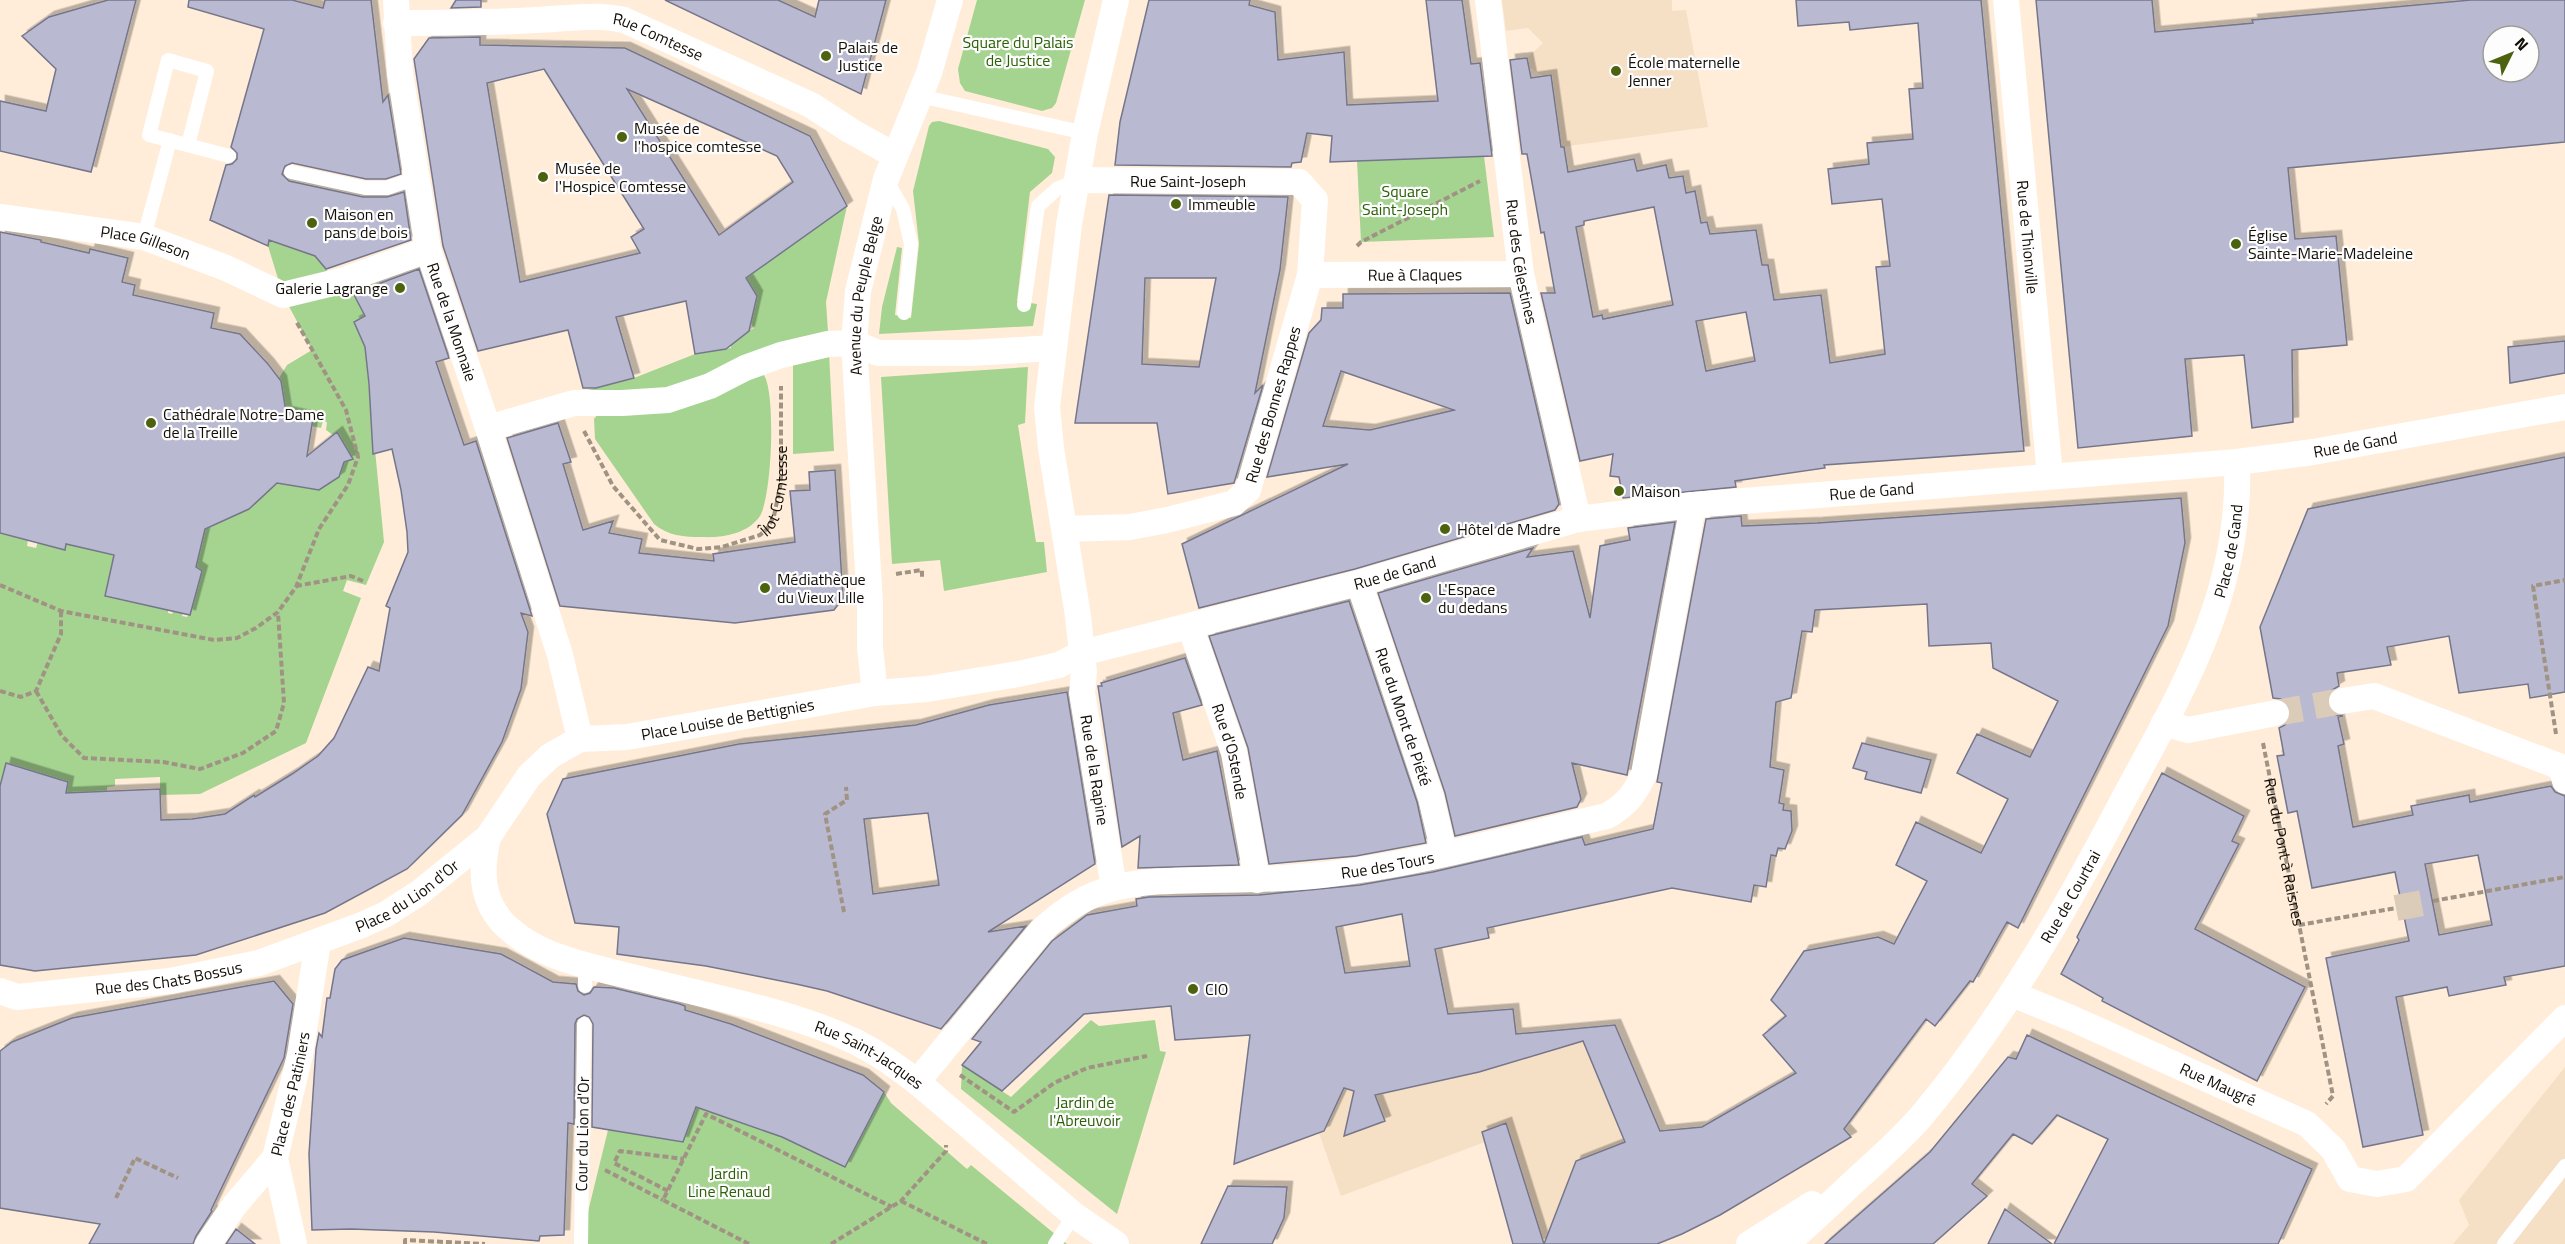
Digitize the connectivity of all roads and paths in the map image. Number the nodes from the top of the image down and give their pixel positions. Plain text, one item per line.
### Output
1 (950, 0) edge
2 (1116, 0) edge
3 (1488, 0) edge
4 (2006, 0) edge
5 (594, 8) edge
6 (396, 12) edge
7 (920, 96) junction
8 (1085, 133) junction
9 (170, 140) junction
10 (188, 145) junction
11 (229, 156) dead end
12 (890, 167) junction
13 (291, 172) dead end
14 (1509, 176) junction
15 (417, 178) junction
16 (1077, 180) junction
17 (1299, 182) joint
18 (0, 217) edge
19 (144, 237) junction
20 (1360, 242) dead end
21 (428, 250) junction
22 (1521, 274) junction
23 (1310, 275) junction
24 (283, 295) junction
25 (1024, 305) dead end
26 (904, 313) dead end
27 (854, 343) junction
28 (1053, 348) junction
29 (781, 356) junction
30 (574, 403) junction
31 (2565, 406) edge
32 (488, 428) junction
33 (2237, 462) junction
34 (2050, 476) junction
35 (1693, 505) junction
36 (1578, 519) junction
37 (1065, 529) junction
38 (363, 580) dead end
39 (2565, 580) edge
40 (1359, 583) junction
41 (0, 585) edge
42 (296, 587) junction
43 (61, 611) junction
44 (278, 612) junction
45 (1190, 626) junction
46 (2206, 637) joint
47 (1082, 653) junction
48 (0, 691) edge
49 (36, 691) junction
50 (875, 693) junction
51 (2342, 701) tunnel mouth
52 (2267, 715) joint
53 (2164, 723) junction
54 (580, 738) junction
55 (2563, 774) edge
56 (529, 776) joint
57 (846, 787) dead end
58 (488, 837) junction
59 (1444, 853) junction
60 (2565, 877) edge
61 (1257, 880) junction
62 (1114, 888) junction
63 (2433, 901) tunnel mouth
64 (2396, 908) tunnel mouth
65 (844, 912) dead end
66 (2299, 926) junction
67 (318, 942) junction
68 (581, 970) joint
69 (2012, 994) junction
70 (6, 999) edge
71 (2565, 1018) edge
72 (584, 1024) dead end
73 (1147, 1056) dead end
74 (958, 1072) dead end
75 (917, 1082) junction
76 (2307, 1124) junction
77 (946, 1151) dead end
78 (275, 1158) junction
79 (582, 1158) junction
80 (684, 1159) junction
81 (1872, 1165) junction
82 (2565, 1166) edge
83 (178, 1178) dead end
84 (668, 1191) junction
85 (116, 1198) dead end
86 (663, 1200) junction
87 (901, 1201) junction
88 (892, 1207) junction
89 (1074, 1215) junction
90 (208, 1244) edge
91 (294, 1244) edge
92 (405, 1244) edge
93 (485, 1244) edge
94 (580, 1244) edge
95 (749, 1244) edge
96 (831, 1244) edge
97 (987, 1244) edge
98 (1055, 1244) edge
99 (1116, 1244) edge
100 (1749, 1244) edge
101 (1786, 1244) edge
102 (2504, 1244) edge

1 - 7 street, Avenue du Peuple Belge
2 - 8 street
3 - 14 street, Rue des Célestines
4 - 34 street, Rue de Thionville
5 - 6 street, Rue Comtesse
5 - 12 street, Rue Comtesse
6 - 15 street, Rue de la Monnaie
7 - 8 lane
7 - 12 street, Avenue du Peuple Belge
8 - 16 street
9 - 10 lane
9 - 10 lane
9 - 19 lane
10 - 11 lane
12 - 26 lane
12 - 27 street, Avenue du Peuple Belge
13 - 15 lane
14 - 20 path
14 - 22 street, Rue des Célestines
15 - 21 street, Rue de la Monnaie
16 - 17 street, Rue Saint-Joseph
16 - 25 lane
16 - 28 street
17 - 23 street, Rue des Bonnes Rappes
18 - 19 street, Place Gilleson
19 - 24 street, Place Gilleson
21 - 24 street
21 - 32 street, Rue de la Monnaie
22 - 23 street, Rue à Claques
22 - 36 street, Rue des Célestines
23 - 37 street, Rue des Bonnes Rappes
24 - 42 path
27 - 28 street
27 - 29 street
27 - 50 street, Avenue du Peuple Belge
28 - 37 street
29 - 30 street
29 - 30 path, Îlot Comtesse
30 - 32 street
31 - 33 street, Rue de Gand
32 - 54 street, Rue de la Monnaie
33 - 34 street, Rue de Gand
33 - 46 street, Place de Gand
34 - 35 street, Rue de Gand
35 - 36 street, Rue de Gand
35 - 59 street, Rue des Tours
36 - 40 street, Rue de Gand
37 - 47 street
38 - 42 path
39 - 55 path
40 - 45 street, Rue de Gand
40 - 59 street, Rue du Mont de Piété
41 - 43 path
42 - 44 path
43 - 44 path
43 - 49 path
44 - 49 path
45 - 47 street, Place Louise de Bettignies
45 - 61 street, Rue d'Ostende
46 - 53 street, Rue de Courtrai
47 - 50 street, Place Louise de Bettignies
47 - 62 street, Rue de la Rapine
48 - 49 path
50 - 54 street, Place Louise de Bettignies
51 - 55 street
52 - 53 street
52 - 66 path, Rue du Pont à Raisnes
53 - 69 street, Rue de Courtrai
54 - 56 street, Place Louise de Bettignies
56 - 58 street, Place du Lion d'Or
57 - 65 path
58 - 67 street, Place du Lion d'Or
58 - 68 street, Place du Lion d'Or
59 - 61 street, Rue des Tours
60 - 63 path
61 - 62 street, Rue des Tours
62 - 75 street, Rue des Tours
64 - 66 path, Rue du Pont à Raisnes
66 - 76 path
67 - 70 street, Rue des Chats Bossus
67 - 78 street, Place des Patiniers
68 - 75 street, Rue Saint-Jacques
69 - 76 street, Rue Maugré
69 - 81 street, Rue de Courtrai
71 - 76 street, Rue Maugré
72 - 79 lane, Cour du Lion d'Or
73 - 74 path
75 - 89 street, Rue Saint-Jacques
77 - 87 path
78 - 90 street
78 - 91 street, Place des Patiniers
79 - 86 path
79 - 94 lane, Cour du Lion d'Or
80 - 84 path
80 - 84 path
80 - 88 path
81 - 100 street
81 - 101 street
82 - 102 lane
83 - 85 path
84 - 86 path
86 - 95 path
87 - 88 path
87 - 97 path
88 - 96 path
89 - 98 lane
89 - 99 street, Rue Saint-Jacques
92 - 93 path

